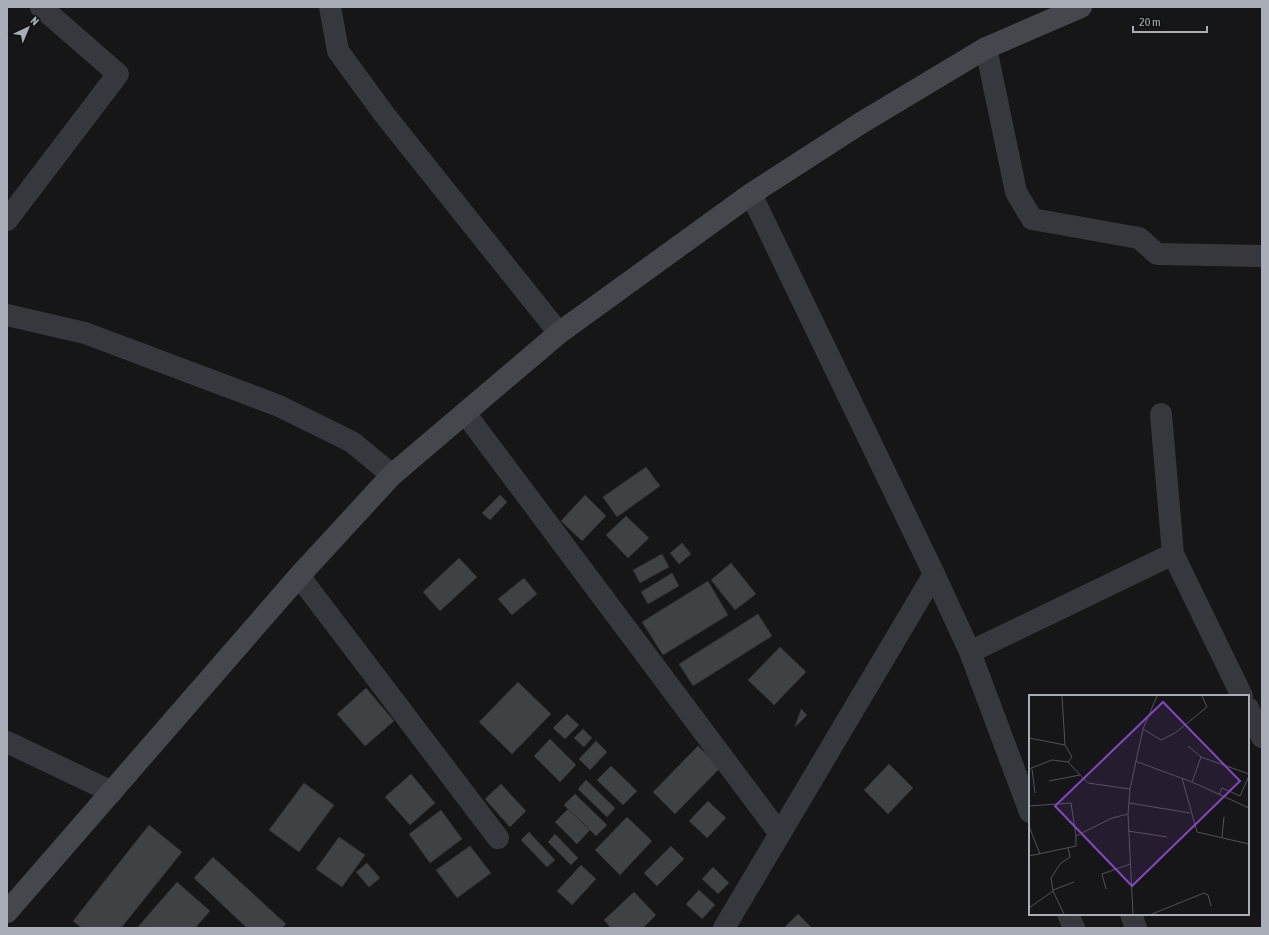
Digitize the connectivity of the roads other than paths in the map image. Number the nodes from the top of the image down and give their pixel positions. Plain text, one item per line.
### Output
1 (41, 7) edge
2 (330, 7) edge
3 (1081, 7) edge
4 (986, 48) junction
5 (751, 194) junction
6 (7, 220) edge
7 (1262, 256) edge
8 (7, 315) edge
9 (559, 333) junction
10 (465, 413) junction
11 (1162, 414) dead end
12 (392, 475) junction
13 (1173, 554) junction
14 (934, 574) junction
15 (299, 576) junction
16 (970, 652) junction
17 (1242, 695) edge
18 (1249, 710) edge
19 (1262, 737) edge
20 (7, 742) edge
21 (112, 792) junction
22 (1029, 809) edge
23 (780, 834) junction
24 (498, 838) dead end
25 (7, 912) edge
26 (1068, 915) edge
27 (1131, 915) edge
28 (724, 928) edge
29 (1074, 928) edge
30 (1136, 928) edge

1 - 6 street
2 - 9 street
3 - 4 street
4 - 5 street
4 - 7 street
5 - 9 street
5 - 14 street
8 - 12 street
9 - 10 street
10 - 12 street
10 - 23 street
11 - 13 street
12 - 15 street
13 - 16 street
13 - 17 street
14 - 16 street
14 - 23 street
15 - 21 street
15 - 24 street
16 - 22 street
18 - 19 street
20 - 21 street
21 - 25 street
23 - 28 street
26 - 29 street
27 - 30 street

